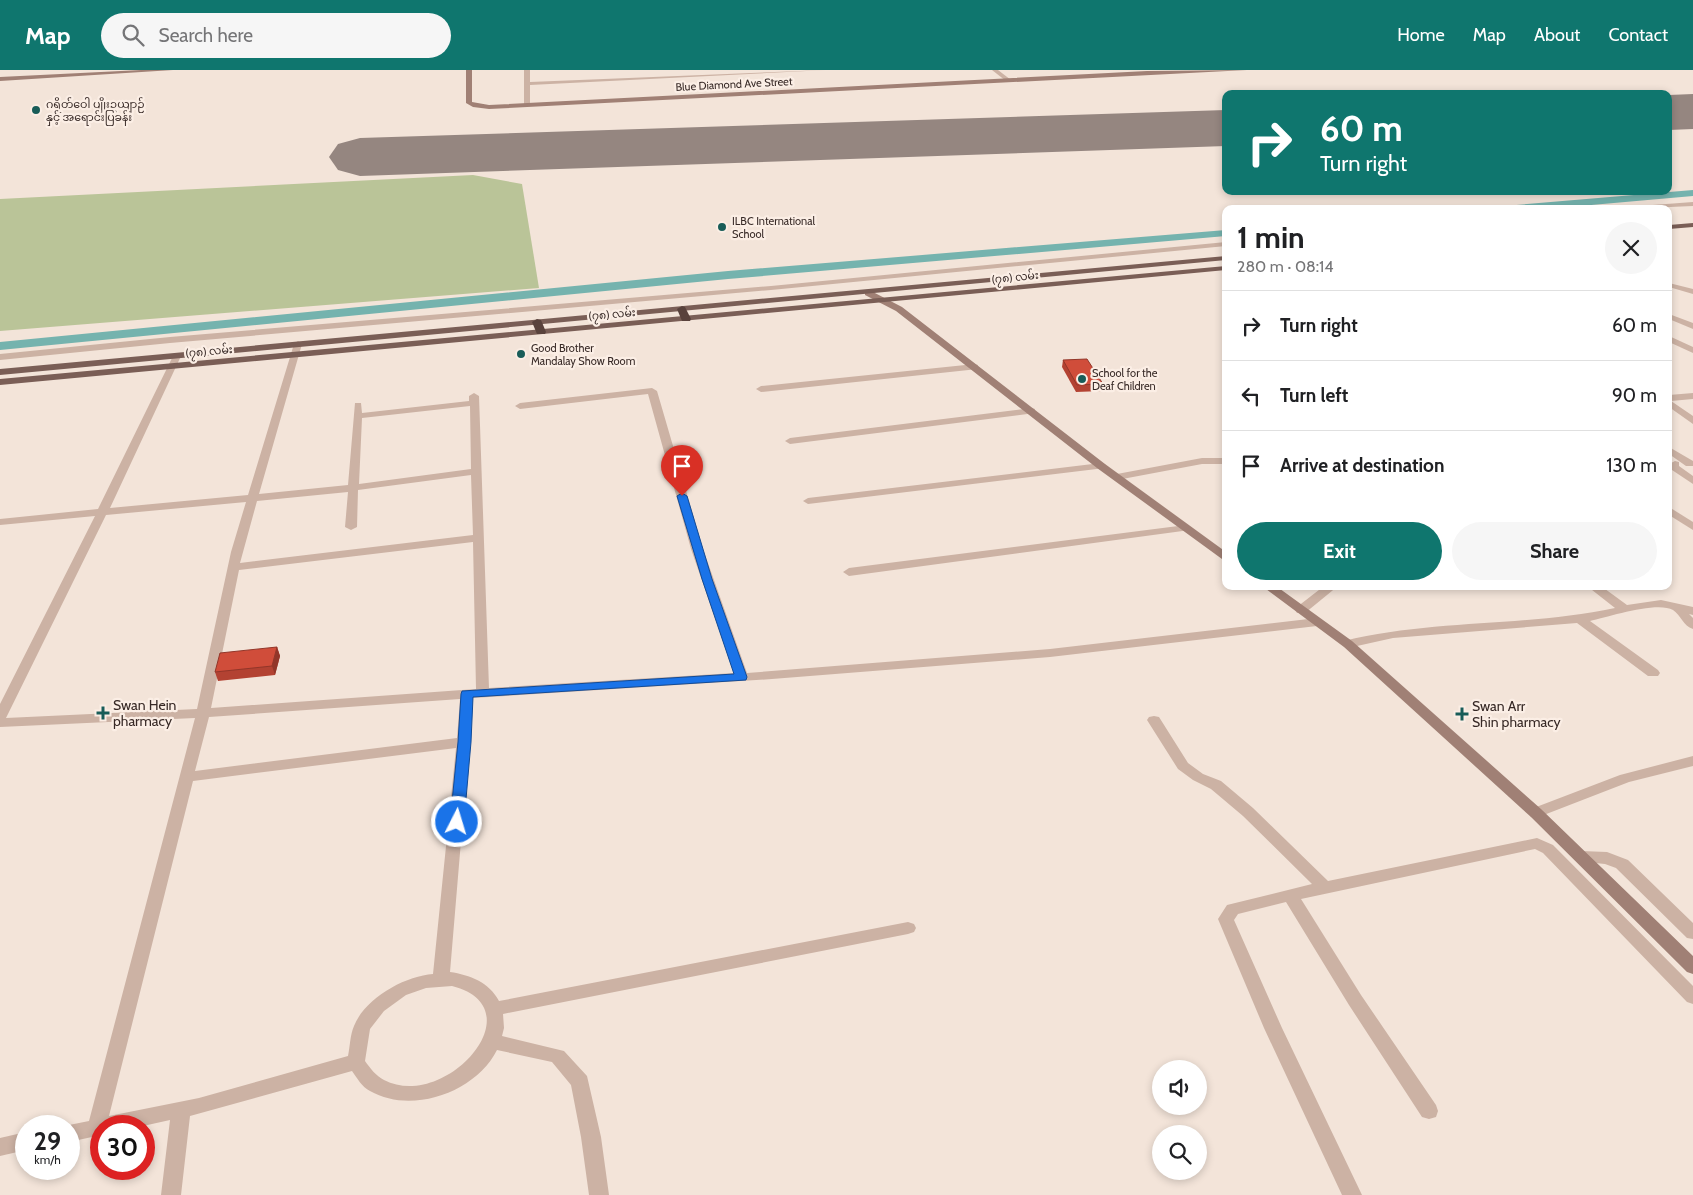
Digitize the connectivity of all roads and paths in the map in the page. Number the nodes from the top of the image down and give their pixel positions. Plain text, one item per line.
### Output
1 (108, 70) edge
2 (170, 70) edge
3 (469, 70) edge
4 (527, 70) edge
5 (824, 70) edge
6 (994, 70) edge
7 (1244, 70) edge
8 (1144, 72) edge
9 (0, 77) edge
10 (1008, 80) junction
11 (527, 84) junction
12 (527, 105) junction
13 (1689, 204) edge
14 (1672, 205) edge
15 (1693, 208) edge
16 (1693, 217) edge
17 (1672, 219) edge
18 (1693, 225) edge
19 (1672, 227) edge
20 (1222, 244) edge
21 (1181, 248) junction
22 (1222, 258) edge
23 (1198, 261) junction
24 (1222, 268) edge
25 (1672, 286) edge
26 (1693, 292) edge
27 (868, 293) junction
28 (885, 301) junction
29 (684, 314) junction
30 (1672, 317) edge
31 (1693, 326) edge
32 (195, 338) junction
33 (1672, 340) edge
34 (297, 349) junction
35 (1693, 350) edge
36 (188, 355) junction
37 (0, 357) edge
38 (174, 361) junction
39 (975, 367) junction
40 (0, 372) edge
41 (0, 382) edge
42 (761, 389) dead end
43 (1693, 396) edge
44 (1672, 398) edge
45 (1672, 405) edge
46 (520, 406) dead end
47 (1032, 411) junction
48 (1693, 421) edge
49 (790, 441) dead end
50 (1672, 452) edge
51 (1222, 461) edge
52 (1672, 464) edge
53 (1691, 464) edge
54 (1101, 466) junction
55 (477, 470) junction
56 (1117, 478) junction
57 (1693, 481) edge
58 (352, 488) junction
59 (254, 498) junction
60 (808, 501) dead end
61 (102, 512) junction
62 (1672, 512) edge
63 (0, 522) edge
64 (351, 527) dead end
65 (1693, 527) edge
66 (1186, 528) junction
67 (479, 538) junction
68 (1222, 553) edge
69 (234, 567) junction
70 (849, 572) dead end
71 (1274, 590) edge
72 (1327, 590) edge
73 (1599, 590) edge
74 (1625, 609) junction
75 (1678, 609) junction
76 (1301, 610) junction
77 (1693, 611) edge
78 (1580, 619) junction
79 (1317, 622) junction
80 (1693, 625) edge
81 (1348, 644) junction
82 (1653, 673) dead end
83 (742, 677) junction
84 (483, 693) junction
85 (467, 694) junction
86 (203, 713) junction
87 (0, 717) edge
88 (1154, 720) dead end
89 (0, 723) edge
90 (464, 742) junction
91 (1693, 762) edge
92 (187, 776) junction
93 (1536, 813) junction
94 (1581, 857) junction
95 (1324, 887) junction
96 (1290, 895) junction
97 (908, 928) dead end
98 (1693, 933) edge
99 (1693, 967) edge
100 (441, 980) junction
101 (1693, 997) edge
102 (494, 1009) junction
103 (493, 1041) junction
104 (356, 1062) junction
105 (181, 1110) junction
106 (1429, 1111) dead end
107 (103, 1115) edge
108 (155, 1115) edge
109 (15, 1144) edge
110 (0, 1147) edge
111 (171, 1195) edge
112 (599, 1195) edge
113 (1352, 1195) edge

1 - 9 street
2 - 9 street
3 - 12 street, Blue Diamond Ave Street
4 - 11 street
5 - 11 street
6 - 10 street
7 - 8 street, Blue Diamond Ave Street
8 - 10 street, Blue Diamond Ave Street
10 - 12 street, Blue Diamond Ave Street
11 - 12 street
13 - 14 street
13 - 15 street
16 - 17 main road
18 - 19 main road
20 - 21 street
21 - 23 street
21 - 32 street
22 - 23 main road, (၇၈) လမ်း
23 - 27 main road, (၇၈) လမ်း
24 - 28 main road, (၇၈) လမ်း
25 - 26 street
27 - 28 street
27 - 29 main road, (၇၈) လမ်း
28 - 29 main road, (၇၈) လမ်း
28 - 39 street
29 - 34 main road, (၇၈) လမ်း
30 - 31 street
32 - 36 street
32 - 37 street
33 - 35 street
34 - 36 main road, (၇၈) လမ်း
34 - 38 main road, (၇၈) လမ်း
34 - 59 street
36 - 38 main road, (၇၈) လမ်း
38 - 40 main road, (၇၈) လမ်း
38 - 41 main road, (၇၈) လမ်း
38 - 61 street
39 - 42 street
39 - 47 street
43 - 44 street
45 - 48 street
46 - 83 street
47 - 49 street
47 - 54 street
50 - 53 street
51 - 56 street
52 - 53 street
52 - 57 street
54 - 56 street
54 - 60 street
55 - 58 street
55 - 58 street
55 - 67 street
56 - 66 street
58 - 59 street
58 - 64 street
59 - 61 street
59 - 69 street
61 - 63 street
61 - 87 street
62 - 65 street
66 - 68 street
66 - 70 street
67 - 69 street
67 - 84 street
69 - 86 street
71 - 76 street
72 - 76 street
73 - 74 street
74 - 75 street
74 - 78 street
75 - 77 street
75 - 80 street
76 - 79 street
78 - 81 street
78 - 82 street
79 - 81 street
79 - 83 street
81 - 93 street
83 - 84 street
84 - 85 street
85 - 86 street
85 - 90 street
86 - 89 street
86 - 92 street
88 - 95 street
90 - 92 street
90 - 100 street
91 - 93 street
92 - 107 street
93 - 94 street
94 - 98 street
94 - 99 street
95 - 96 street
95 - 101 street
96 - 106 street
96 - 113 street
97 - 102 street
100 - 102 street
100 - 104 street
102 - 103 street
103 - 104 street
103 - 112 street
104 - 105 street
105 - 108 street
105 - 111 street
109 - 110 street

